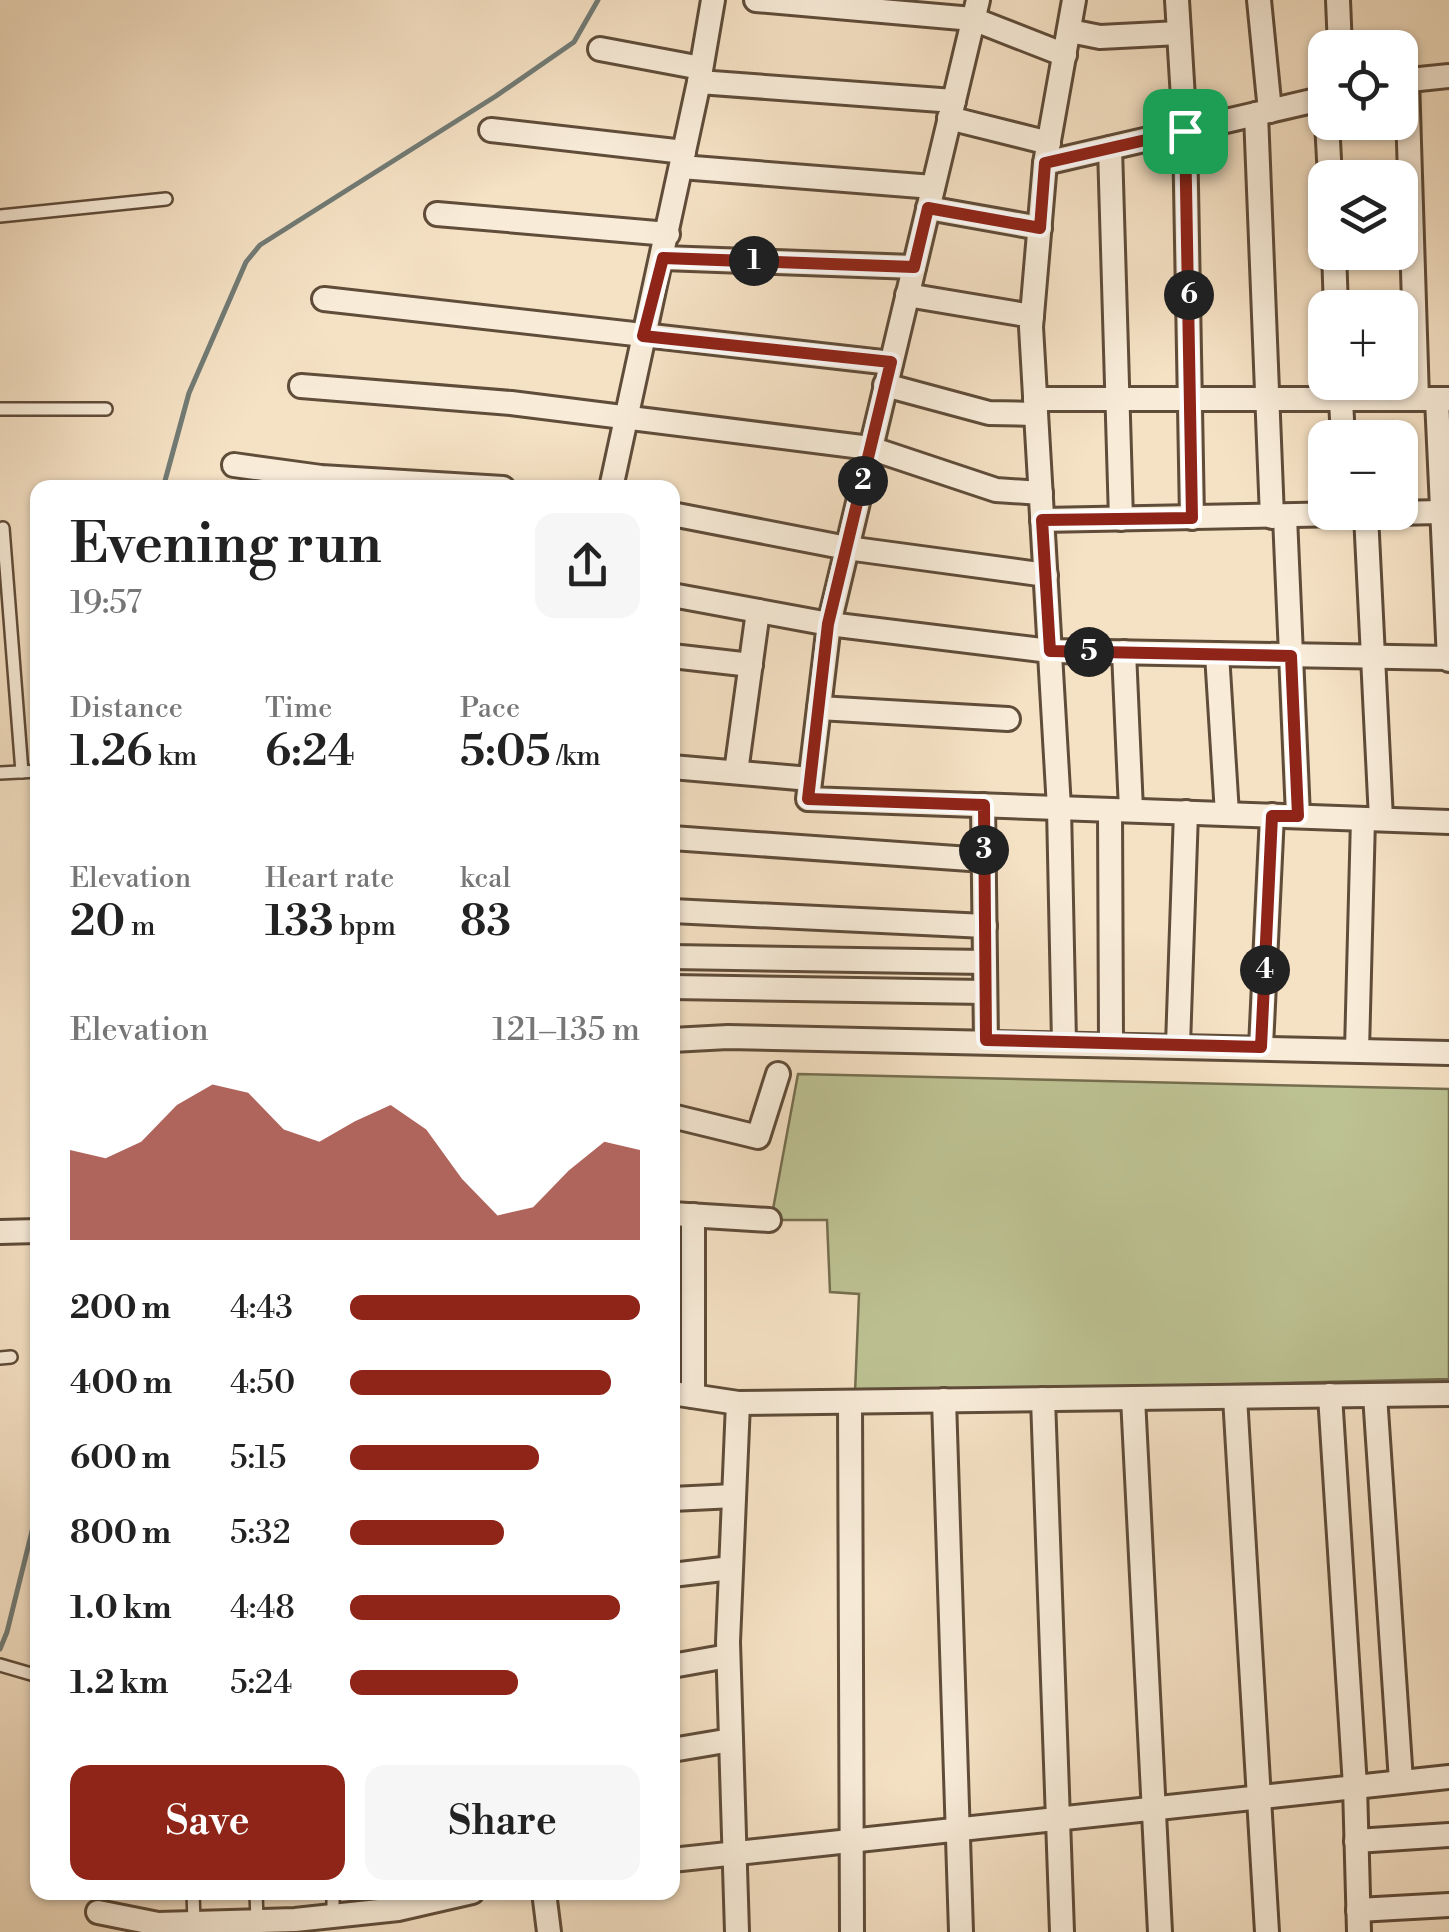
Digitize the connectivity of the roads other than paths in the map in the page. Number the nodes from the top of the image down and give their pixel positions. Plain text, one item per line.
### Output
1 (713, 0) edge
2 (756, 0) edge
3 (1074, 0) edge
4 (1178, 0) edge
5 (1259, 0) edge
6 (1338, 0) edge
7 (975, 10) edge
8 (1070, 30) junction
9 (1339, 30) edge
10 (1179, 32) junction
11 (600, 49) dead end
12 (1066, 55) junction
13 (700, 75) junction
14 (1449, 76) edge
15 (1418, 79) edge
16 (1308, 102) edge
17 (951, 109) junction
18 (1263, 112) junction
19 (490, 130) dead end
20 (1185, 131) junction
21 (1409, 140) edge
22 (1110, 148) junction
23 (1047, 153) junction
24 (683, 160) junction
25 (930, 197) junction
26 (166, 199) dead end
27 (436, 214) dead end
28 (0, 216) edge
29 (1040, 228) junction
30 (668, 234) junction
31 (663, 258) junction
32 (914, 267) junction
33 (907, 294) junction
34 (324, 299) dead end
35 (1032, 316) junction
36 (643, 336) junction
37 (888, 374) junction
38 (300, 386) dead end
39 (1308, 395) edge
40 (1118, 399) junction
41 (1192, 399) junction
42 (1268, 399) junction
43 (1434, 399) edge
44 (1036, 407) junction
45 (0, 409) edge
46 (106, 409) dead end
47 (627, 416) junction
48 (870, 448) junction
49 (234, 464) dead end
50 (371, 480) edge
51 (614, 480) edge
52 (1041, 494) junction
53 (1442, 512) junction
54 (1418, 513) edge
55 (680, 516) edge
56 (1308, 516) edge
57 (1279, 517) junction
58 (1192, 518) junction
59 (1121, 519) junction
60 (1042, 520) junction
61 (3, 528) dead end
62 (1355, 530) edge
63 (846, 548) junction
64 (1046, 575) junction
65 (680, 597) edge
66 (758, 611) junction
67 (828, 624) junction
68 (1050, 651) junction
69 (1124, 652) junction
70 (1217, 654) junction
71 (1291, 656) junction
72 (680, 657) edge
73 (1373, 657) junction
74 (1449, 659) edge
75 (751, 665) junction
76 (819, 708) junction
77 (1008, 719) dead end
78 (680, 768) edge
79 (22, 772) junction
80 (30, 772) edge
81 (736, 772) junction
82 (0, 774) edge
83 (810, 779) junction
84 (984, 805) junction
85 (1059, 808) junction
86 (1120, 810) junction
87 (1186, 812) junction
88 (1226, 814) junction
89 (1272, 816) junction
90 (1298, 816) junction
91 (1372, 819) junction
92 (1449, 822) edge
93 (680, 839) edge
94 (984, 860) junction
95 (680, 911) edge
96 (985, 926) junction
97 (680, 958) edge
98 (985, 962) junction
99 (680, 987) edge
100 (985, 992) junction
101 (680, 1039) edge
102 (986, 1040) junction
103 (1064, 1042) junction
104 (1112, 1043) junction
105 (1178, 1045) junction
106 (1261, 1047) junction
107 (1357, 1050) junction
108 (1449, 1053) edge
109 (778, 1074) dead end
110 (680, 1118) edge
111 (683, 1215) edge
112 (769, 1220) dead end
113 (30, 1231) edge
114 (0, 1232) edge
115 (683, 1298) edge
116 (1449, 1394) edge
117 (683, 1395) edge
118 (1330, 1395) junction
119 (1375, 1395) junction
120 (1235, 1397) junction
121 (1133, 1398) junction
122 (1043, 1399) junction
123 (944, 1400) junction
124 (850, 1402) junction
125 (738, 1404) junction
126 (734, 1496) junction
127 (680, 1499) edge
128 (731, 1568) junction
129 (680, 1574) edge
130 (728, 1656) junction
131 (680, 1665) edge
132 (1, 1666) edge
133 (30, 1674) edge
134 (731, 1740) junction
135 (680, 1749) edge
136 (1449, 1776) edge
137 (1402, 1781) junction
138 (1354, 1786) junction
139 (1257, 1796) junction
140 (1154, 1806) junction
141 (1058, 1817) junction
142 (957, 1828) junction
143 (1449, 1834) edge
144 (850, 1839) junction
145 (1356, 1841) junction
146 (734, 1852) junction
147 (680, 1859) edge
148 (194, 1900) edge
149 (260, 1900) edge
150 (437, 1900) edge
151 (545, 1900) edge
152 (333, 1904) edge
153 (1449, 1905) edge
154 (98, 1912) dead end
155 (1359, 1921) edge
156 (194, 1923) junction
157 (273, 1924) edge
158 (158, 1928) edge
159 (549, 1932) edge
160 (737, 1932) edge
161 (852, 1932) edge
162 (962, 1932) edge
163 (1062, 1932) edge
164 (1160, 1932) edge
165 (1267, 1932) edge

1 - 13 street
2 - 7 street
3 - 8 street
4 - 10 street
5 - 18 street
6 - 9 street
7 - 12 street
7 - 17 street
8 - 10 street
8 - 12 street
10 - 20 street
11 - 13 street
12 - 23 street
13 - 17 street
13 - 24 street
14 - 15 street
16 - 18 street
17 - 23 street
17 - 25 street
18 - 20 street
18 - 42 street
19 - 24 street
20 - 22 street
20 - 41 street
21 - 43 street
22 - 23 street
22 - 40 street
23 - 29 street
24 - 25 street
24 - 30 street
25 - 29 street
25 - 32 street
26 - 28 lane
27 - 30 street
29 - 35 street
30 - 31 street
31 - 32 street
31 - 36 street
32 - 33 street
33 - 35 street
33 - 37 street
34 - 36 street
35 - 44 street
36 - 37 street
36 - 47 street
37 - 44 street
37 - 48 street
38 - 47 street
39 - 42 street
40 - 41 street
40 - 44 street
40 - 59 street
41 - 42 street
41 - 58 street
42 - 57 street
43 - 53 street
44 - 52 street
45 - 46 lane
47 - 48 street
47 - 51 street
48 - 52 street
48 - 63 street
49 - 50 street
52 - 60 street
53 - 54 street
53 - 74 street
55 - 63 street
56 - 57 street
57 - 58 street
57 - 71 street
58 - 59 street
59 - 60 street
60 - 64 street
61 - 79 lane
62 - 73 street
63 - 64 street
63 - 67 street
64 - 68 street
65 - 66 street
66 - 67 street
66 - 75 street
67 - 68 street
67 - 76 street
68 - 69 street
68 - 85 street
69 - 70 street
69 - 86 street
70 - 71 street
70 - 88 street
71 - 73 street
71 - 90 street
72 - 75 street
73 - 74 street
73 - 91 street
75 - 81 street
76 - 77 street
76 - 83 street
78 - 81 street
79 - 80 lane
79 - 82 lane
81 - 83 street
83 - 84 street
84 - 85 street
84 - 94 street
85 - 86 street
85 - 103 street
86 - 87 street
86 - 104 street
87 - 88 street
87 - 105 street
88 - 89 street
89 - 90 street
89 - 106 street
90 - 91 street
91 - 92 street
91 - 107 street
93 - 94 street
94 - 96 street
95 - 96 street
96 - 98 street
97 - 98 street
98 - 100 street
99 - 100 street
100 - 102 street
101 - 102 street
102 - 103 street
103 - 104 street
104 - 105 street
105 - 106 street
106 - 107 street
107 - 108 street
109 - 110 street
111 - 112 street
111 - 115 street
113 - 114 street
115 - 117 street
116 - 119 street
117 - 125 street
118 - 119 street
118 - 120 street
118 - 138 street
119 - 137 street
120 - 121 street
120 - 139 street
121 - 122 street
121 - 140 street
122 - 123 street
122 - 141 street
123 - 124 street
123 - 142 street
124 - 125 street
124 - 144 street
125 - 126 street
126 - 127 street
126 - 128 street
128 - 129 street
128 - 130 street
130 - 131 street
130 - 134 street
132 - 133 lane
134 - 135 street
134 - 146 street
136 - 137 street
137 - 138 street
138 - 139 street
138 - 145 street
139 - 140 street
139 - 165 street
140 - 141 street
140 - 164 street
141 - 142 street
141 - 163 street
142 - 144 street
142 - 162 street
143 - 145 street
144 - 146 street
144 - 161 street
145 - 155 street
146 - 147 street
146 - 160 street
148 - 156 lane
149 - 157 lane
150 - 152 street
151 - 159 street
152 - 157 street
153 - 155 street
154 - 158 street
156 - 157 street
156 - 158 street

